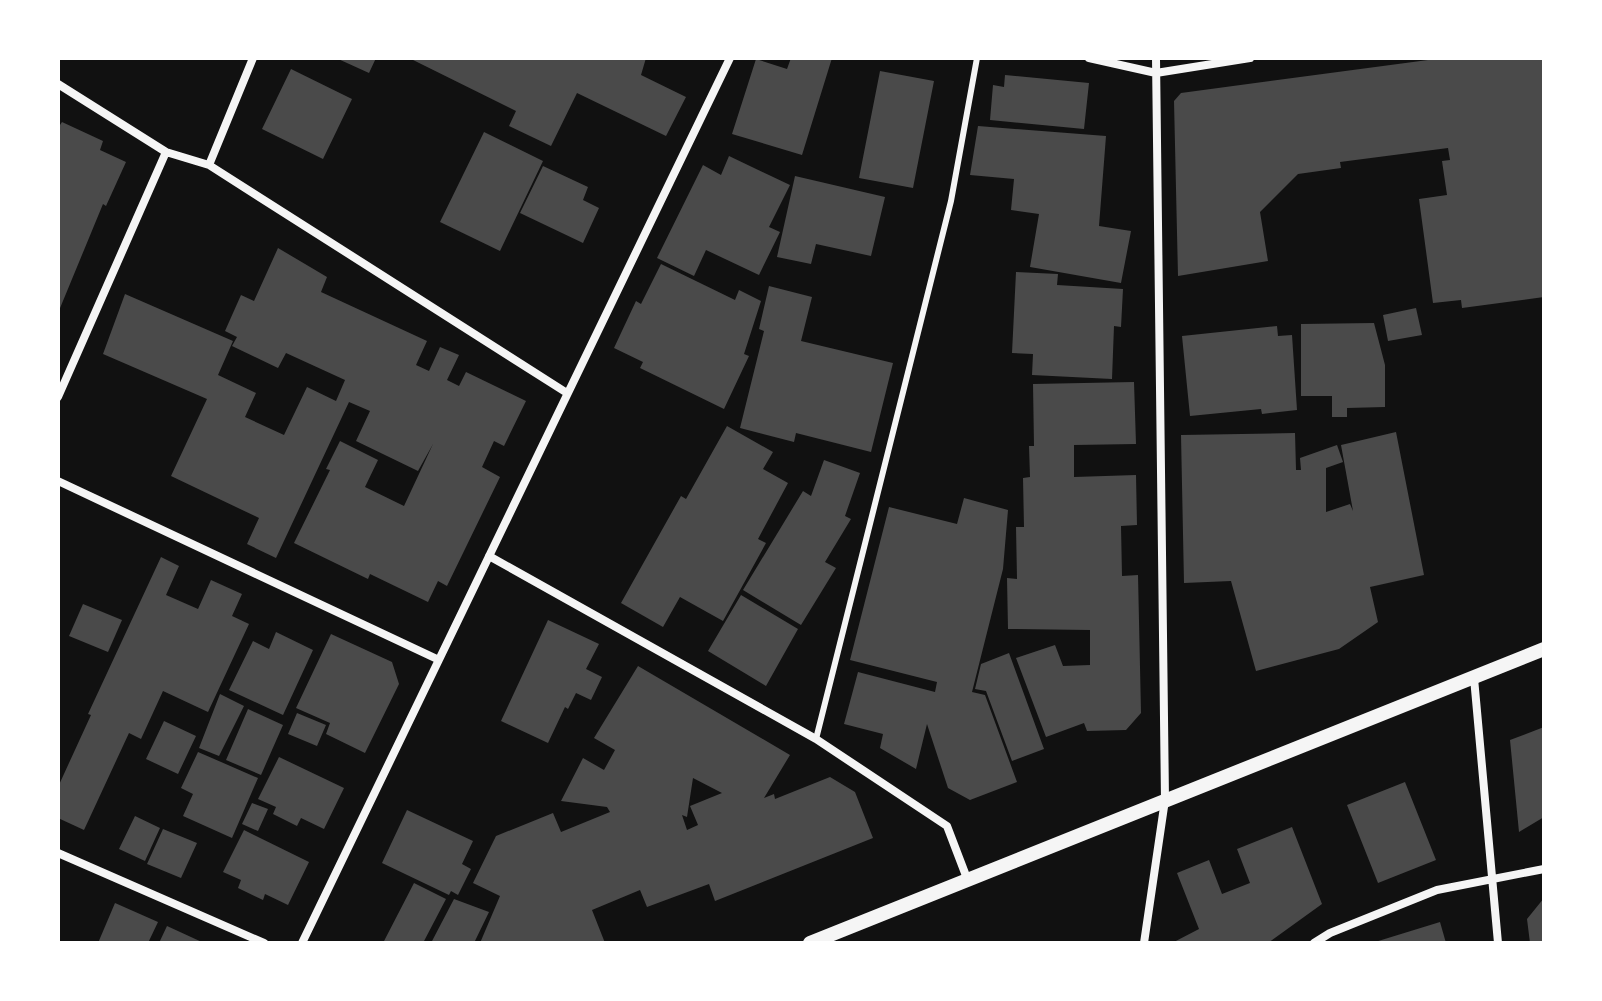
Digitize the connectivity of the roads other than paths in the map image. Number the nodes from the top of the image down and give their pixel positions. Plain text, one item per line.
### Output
1 (253, 58) edge
2 (730, 58) edge
3 (977, 58) edge
4 (1089, 58) edge
5 (1156, 58) edge
6 (1250, 58) edge
7 (1156, 73) junction
8 (58, 84) edge
9 (166, 152) junction
10 (209, 165) junction
11 (567, 393) junction
12 (58, 397) edge
13 (58, 481) edge
14 (489, 556) junction
15 (1544, 649) edge
16 (437, 659) junction
17 (1474, 678) junction
18 (816, 739) junction
19 (1165, 800) junction
20 (58, 853) edge
21 (1544, 869) edge
22 (968, 881) junction
23 (1492, 882) junction
24 (264, 943) edge
25 (302, 943) edge
26 (810, 943) edge
27 (1144, 943) edge
28 (1314, 943) edge
29 (1498, 943) edge

1 - 10 street
2 - 11 street
3 - 18 lane
4 - 7 street
5 - 7 street
6 - 7 street
7 - 19 street
8 - 9 street
9 - 10 street
9 - 12 street
10 - 11 street
11 - 14 street
13 - 16 street
14 - 16 street
14 - 18 street
15 - 17 street
16 - 25 street
17 - 19 street
17 - 23 street
18 - 22 street
19 - 22 street
19 - 27 street
20 - 24 street
21 - 23 street
22 - 26 street
23 - 28 street
23 - 29 street

